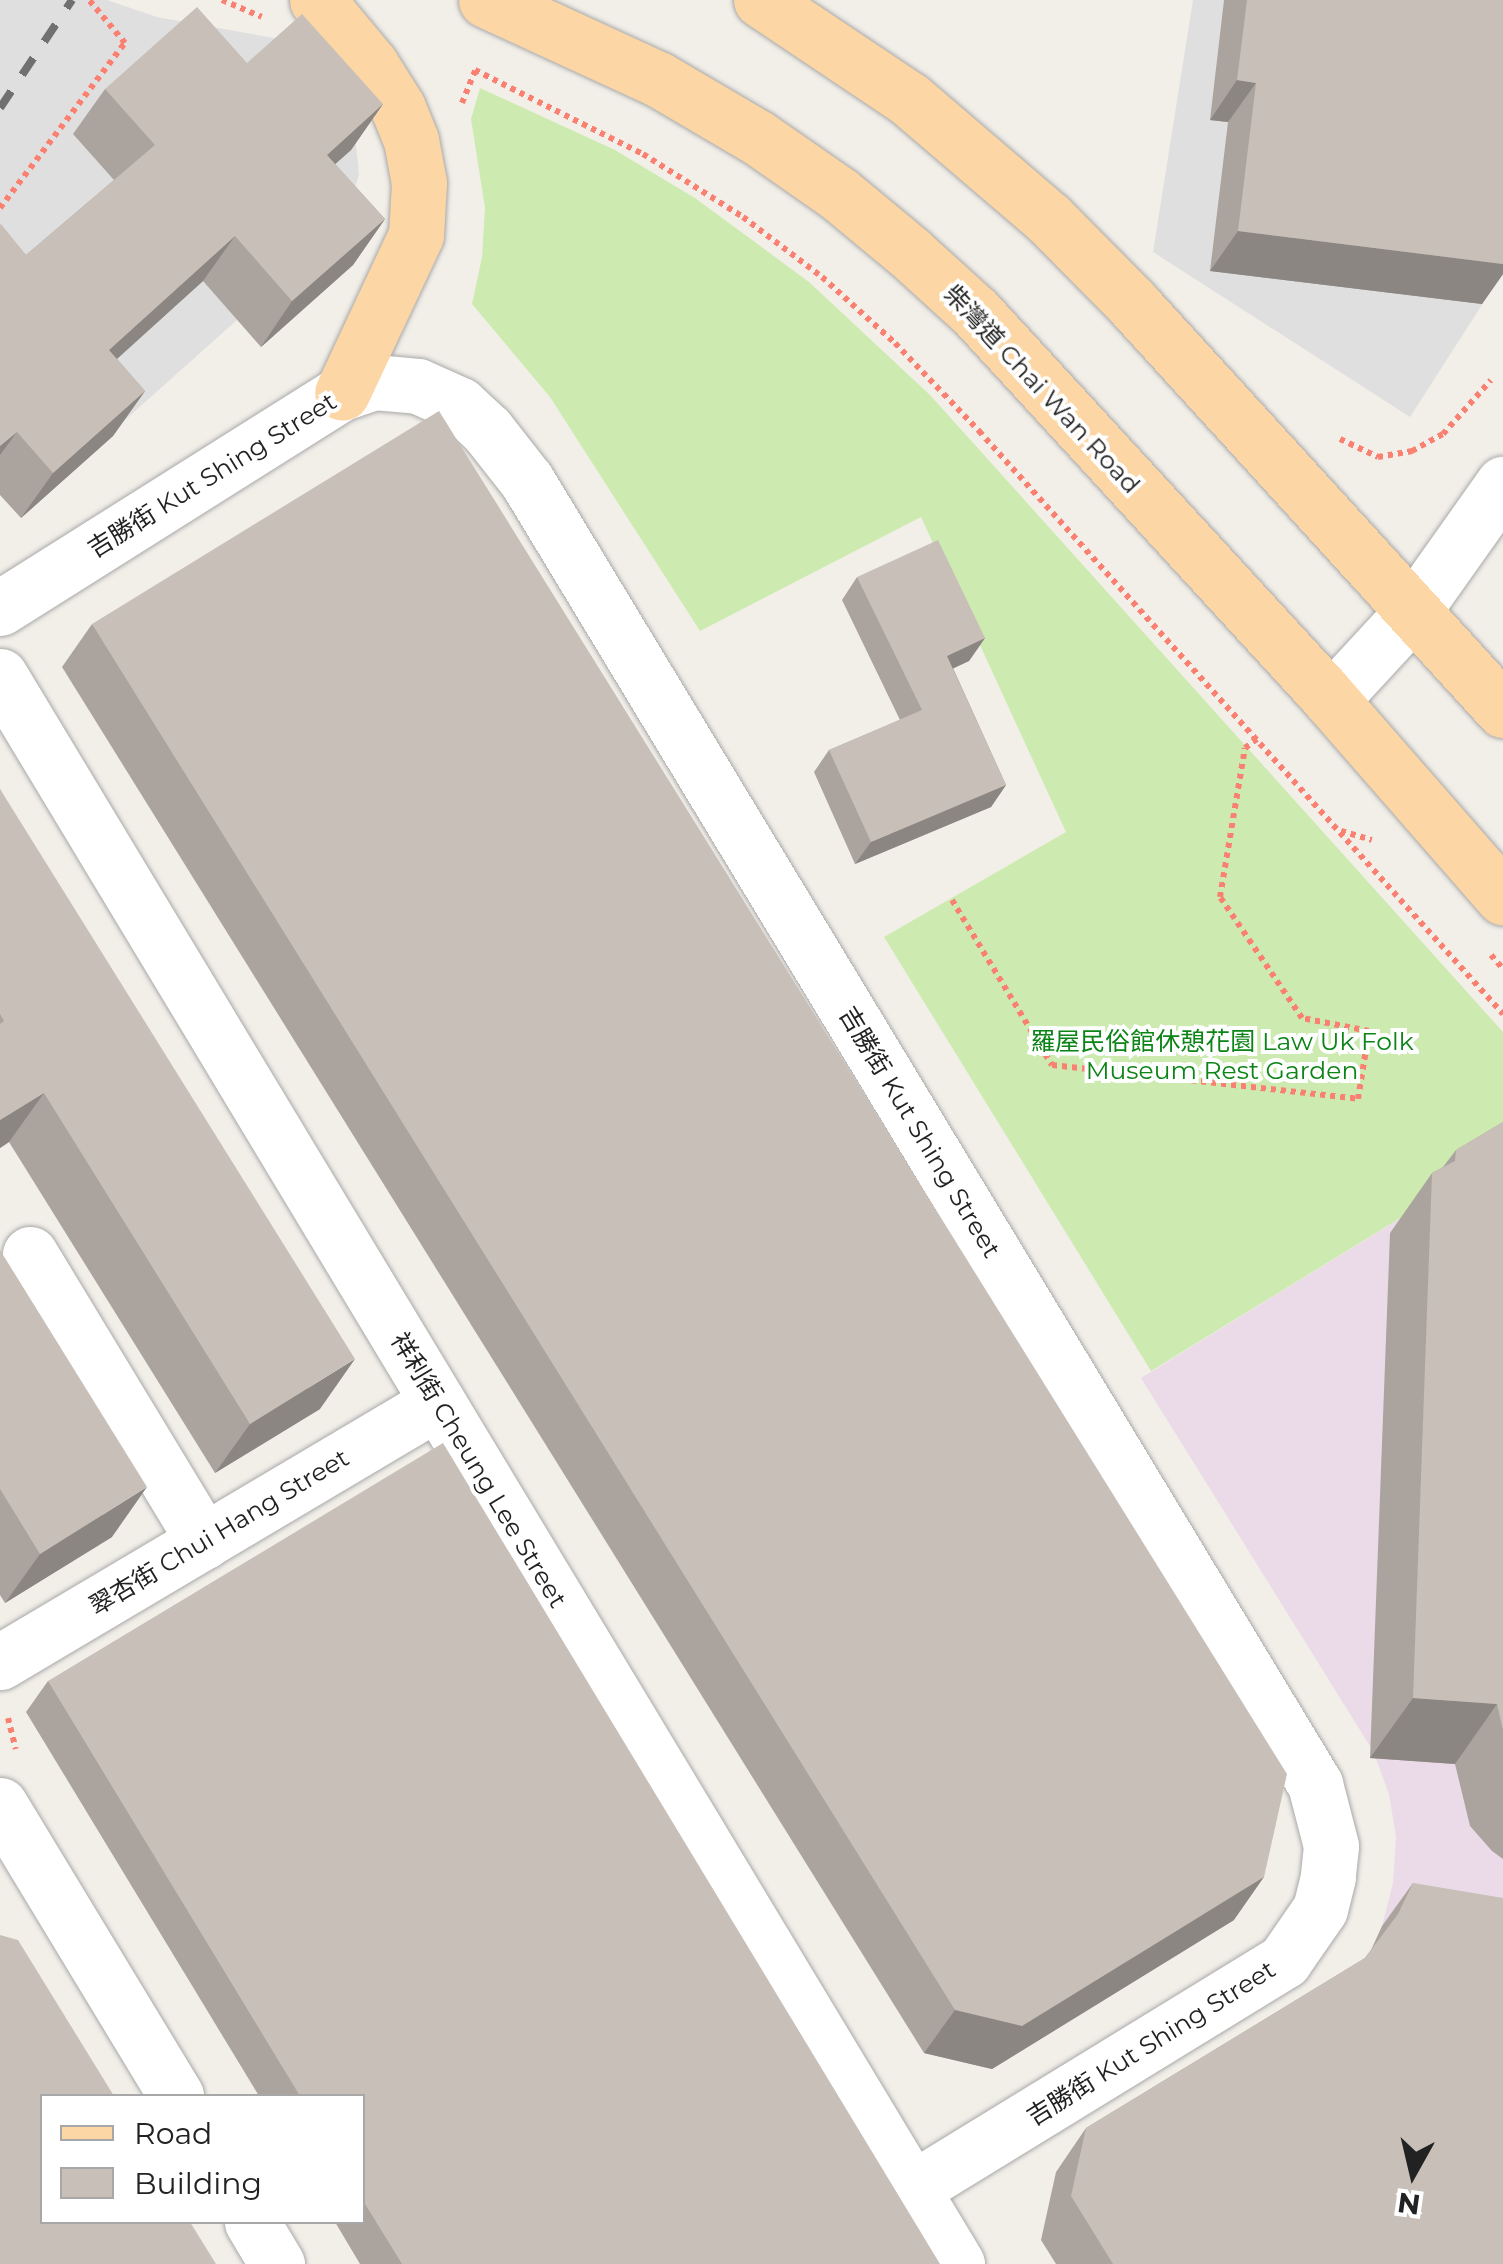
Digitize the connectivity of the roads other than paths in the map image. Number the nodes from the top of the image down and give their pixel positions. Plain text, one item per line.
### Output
1 (486, 0) edge
2 (761, 0) edge
3 (298, 14) edge
4 (342, 393) junction
5 (1503, 484) edge
6 (0, 608) edge
7 (1413, 611) junction
8 (0, 676) edge
9 (1331, 700) junction
10 (1503, 710) edge
11 (1503, 897) edge
12 (30, 1254) dead end
13 (438, 1402) junction
14 (204, 1541) junction
15 (7, 1682) edge
16 (6, 1796) edge
17 (175, 2094) edge
18 (912, 2189) junction
19 (253, 2224) edge
20 (278, 2264) edge
21 (957, 2264) edge

1 - 9 main road, 柴灣道 Chai Wan Road
2 - 7 main road
3 - 4 main road
4 - 6 street, 吉勝街 Kut Shing Street
4 - 18 street, 吉勝街 Kut Shing Street
5 - 7 street
7 - 9 street
7 - 10 main road
8 - 13 street, 祥利街 Cheung Lee Street
9 - 11 main road, 柴灣道 Chai Wan Road
12 - 14 street
13 - 14 street, 翠杏街 Chui Hang Street
13 - 18 street, 祥利街 Cheung Lee Street
14 - 15 street, 翠杏街 Chui Hang Street
16 - 17 street
18 - 21 street, 祥利街 Cheung Lee Street
19 - 20 street

